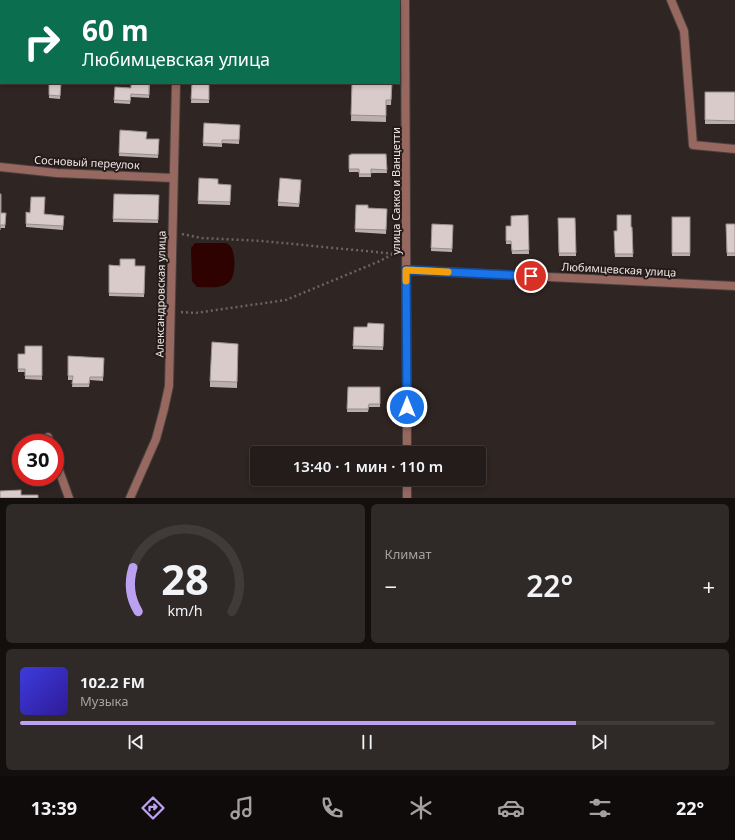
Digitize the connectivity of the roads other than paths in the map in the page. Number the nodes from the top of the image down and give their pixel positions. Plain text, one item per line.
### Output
1 (405, 0) edge
2 (671, 0) edge
3 (176, 84) edge
4 (735, 150) edge
5 (0, 167) edge
6 (173, 178) junction
7 (406, 270) junction
8 (735, 286) edge
9 (407, 446) edge
10 (64, 484) edge
11 (407, 486) edge
12 (69, 498) edge
13 (130, 498) edge
14 (407, 498) edge

1 - 7 street, улица Сакко и Ванцетти
2 - 4 street
3 - 6 street, Александровская улица
5 - 6 street, Сосновый переулок
6 - 13 street, Александровская улица
7 - 8 street, Любимцевская улица
7 - 9 street, улица Сакко и Ванцетти
10 - 12 street
11 - 14 street

